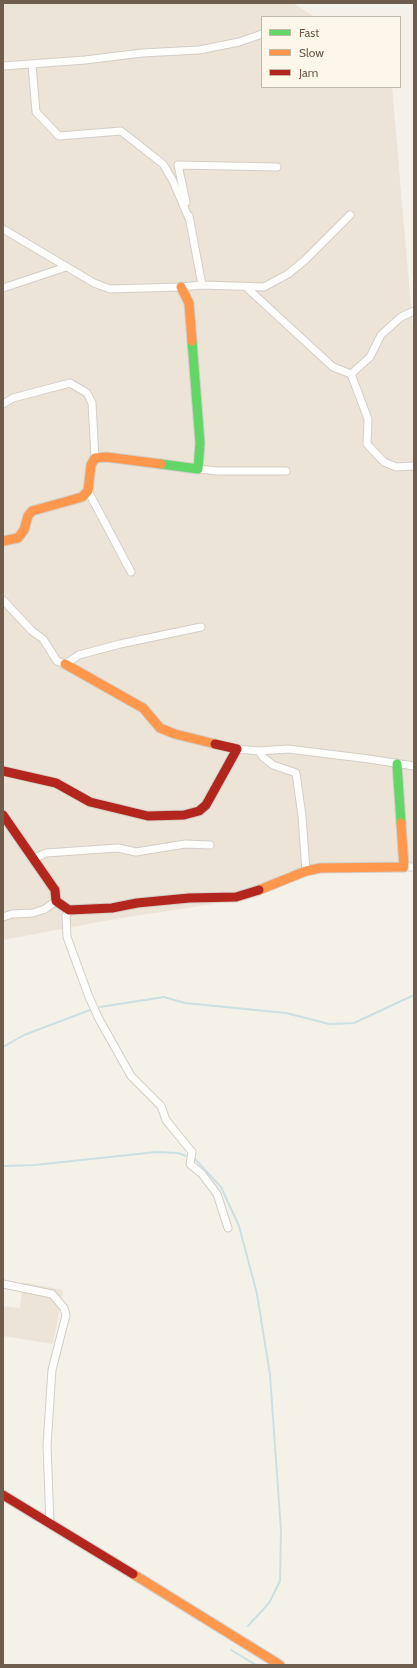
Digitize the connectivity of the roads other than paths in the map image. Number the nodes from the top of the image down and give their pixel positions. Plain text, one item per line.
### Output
1 (261, 34) edge
2 (32, 65) junction
3 (3, 66) edge
4 (277, 166) dead end
5 (350, 215) dead end
6 (190, 221) junction
7 (3, 229) edge
8 (66, 267) junction
9 (202, 285) junction
10 (182, 287) junction
11 (246, 287) junction
12 (3, 288) edge
13 (414, 311) edge
14 (351, 374) junction
15 (3, 404) edge
16 (95, 458) junction
17 (414, 466) edge
18 (198, 469) junction
19 (286, 471) dead end
20 (88, 490) junction
21 (3, 541) edge
22 (131, 572) dead end
23 (3, 600) edge
24 (201, 627) dead end
25 (65, 664) junction
26 (236, 749) junction
27 (259, 751) junction
28 (397, 764) junction
29 (414, 766) edge
30 (3, 771) edge
31 (3, 815) edge
32 (210, 845) dead end
33 (33, 859) junction
34 (404, 867) junction
35 (414, 867) edge
36 (306, 871) junction
37 (56, 901) junction
38 (69, 910) junction
39 (3, 917) edge
40 (228, 1228) dead end
41 (3, 1284) edge
42 (3, 1495) edge
43 (50, 1524) junction
44 (280, 1665) edge

1 - 2 street
2 - 3 street
2 - 6 street
4 - 6 street
5 - 11 street
6 - 9 street
7 - 8 street
8 - 10 street
8 - 12 street
9 - 10 street
9 - 11 street
10 - 18 street
11 - 14 street
13 - 14 street
14 - 17 street
15 - 16 street
16 - 18 street
16 - 20 street
18 - 19 street
20 - 21 street
20 - 22 street
23 - 25 street
24 - 25 street
25 - 26 street
26 - 27 street
26 - 30 street
27 - 28 street
27 - 36 street
28 - 29 street
28 - 34 street
31 - 33 street
32 - 33 street
33 - 37 street
34 - 35 street
34 - 36 street
36 - 38 street
37 - 38 street
37 - 39 street
38 - 40 street
41 - 43 street
42 - 43 street
43 - 44 street

